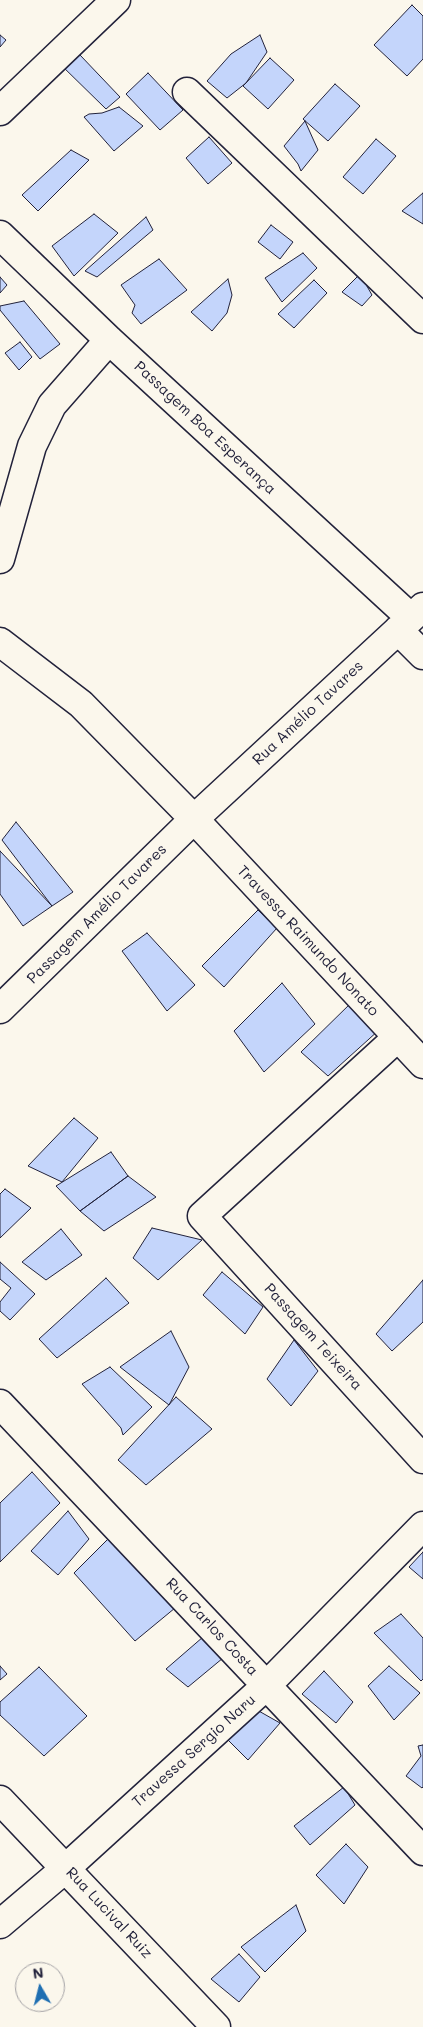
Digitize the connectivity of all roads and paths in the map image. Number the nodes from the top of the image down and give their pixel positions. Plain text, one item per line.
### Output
1 (116, 0) edge
2 (187, 92) dead end
3 (0, 111) edge
4 (0, 235) edge
5 (423, 319) edge
6 (110, 340) junction
7 (0, 559) edge
8 (411, 618) edge
9 (0, 642) edge
10 (423, 655) edge
11 (194, 818) junction
12 (0, 1009) edge
13 (398, 1037) junction
14 (423, 1064) edge
15 (0, 1404) edge
16 (423, 1458) edge
17 (423, 1526) edge
18 (267, 1685) junction
19 (0, 1800) edge
20 (423, 1851) edge
21 (66, 1868) junction
22 (0, 1924) edge
23 (216, 2027) edge

1 - 3 street
2 - 5 street
4 - 6 street, Passagem Boa Esperança
6 - 7 street
6 - 8 street, Passagem Boa Esperança
8 - 10 street, Passagem Boa Esperança
8 - 11 street, Rua Amélio Tavares
9 - 11 street, Travessa Raimundo Nonato
11 - 12 street, Passagem Amélio Tavares
11 - 13 street, Travessa Raimundo Nonato
13 - 14 street, Travessa Raimundo Nonato
13 - 16 street, Passagem Teixeira
15 - 18 street, Rua Carlos Costa
17 - 18 street, Travessa Sergio Naru
18 - 20 street, Rua Carlos Costa
18 - 21 street, Travessa Sergio Naru
19 - 21 street, Rua Lucival Ruiz
21 - 22 street, Travessa Sergio Naru
21 - 23 street, Rua Lucival Ruiz

